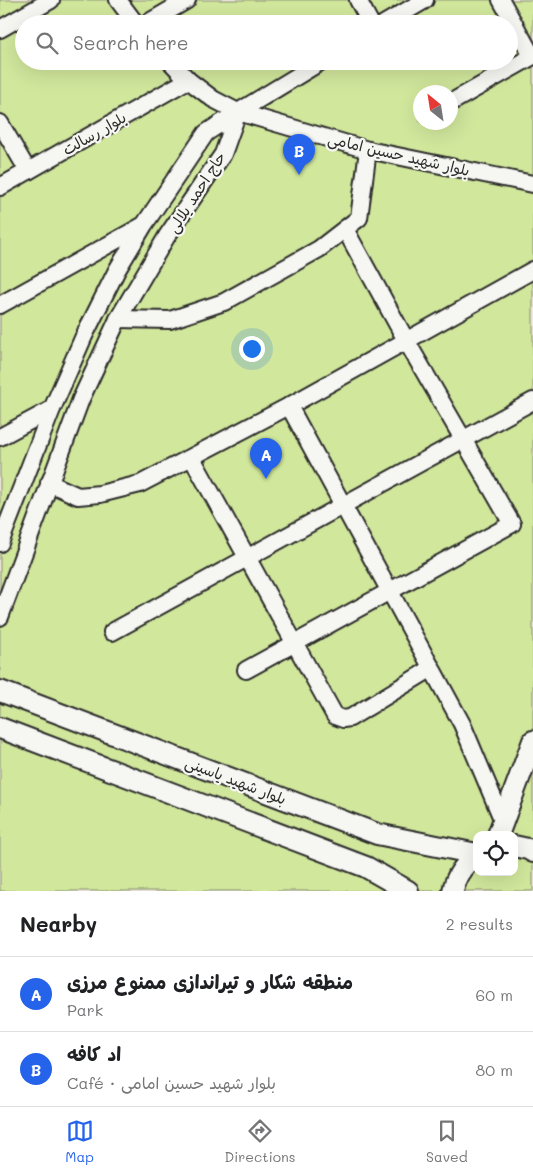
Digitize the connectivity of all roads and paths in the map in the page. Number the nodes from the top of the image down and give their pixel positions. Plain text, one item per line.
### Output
1 (51, 0) edge
2 (118, 0) edge
3 (187, 0) edge
4 (358, 0) edge
5 (424, 0) edge
6 (501, 0) edge
7 (26, 15) edge
8 (129, 15) edge
9 (161, 15) edge
10 (366, 15) edge
11 (399, 15) edge
12 (509, 15) edge
13 (15, 21) edge
14 (0, 30) edge
15 (518, 31) edge
16 (532, 56) edge
17 (518, 64) edge
18 (179, 70) edge
19 (307, 70) edge
20 (508, 70) edge
21 (188, 80) junction
22 (458, 98) edge
23 (238, 112) junction
24 (0, 123) edge
25 (368, 150) junction
26 (28, 171) junction
27 (533, 184) edge
28 (0, 186) edge
29 (144, 225) junction
30 (345, 229) junction
31 (533, 270) edge
32 (0, 306) edge
33 (118, 319) junction
34 (407, 342) junction
35 (533, 401) edge
36 (289, 406) junction
37 (52, 409) junction
38 (0, 437) edge
39 (463, 439) junction
40 (192, 458) junction
41 (49, 483) junction
42 (343, 505) junction
43 (0, 543) edge
44 (247, 558) junction
45 (390, 591) junction
46 (3, 600) edge
47 (0, 617) edge
48 (112, 632) dead end
49 (295, 643) junction
50 (432, 668) junction
51 (246, 670) dead end
52 (0, 691) edge
53 (0, 728) edge
54 (533, 741) edge
55 (501, 828) edge
56 (518, 847) edge
57 (533, 852) edge
58 (473, 853) edge
59 (473, 858) edge
60 (408, 891) edge
61 (453, 891) edge

1 - 7 street
2 - 8 street
3 - 9 street
4 - 10 street
5 - 11 street
6 - 12 street
13 - 14 street
15 - 16 street
16 - 17 street
18 - 21 street, بلوار شهید حسین امامی
19 - 23 street
20 - 22 street
21 - 23 street, بلوار شهید حسین امامی
21 - 26 street, بلوار رسالت
23 - 25 street, بلوار شهید حسین امامی
23 - 29 street, حاج احمد یلالی
23 - 33 street, حاج احمد یلالی
24 - 26 street
25 - 27 street, بلوار شهید حسین امامی
25 - 30 street
26 - 28 street, بلوار رسالت
29 - 32 street
29 - 37 street, حاج احمد یلالی
30 - 33 street
30 - 34 street
31 - 34 street
33 - 41 street, حاج احمد یلالی
34 - 36 street
34 - 39 street
35 - 39 street
36 - 40 street
36 - 42 street
37 - 38 street
37 - 43 street, حاج احمد یلالی
39 - 42 street
39 - 45 street
40 - 41 street
40 - 44 street
41 - 46 street, حاج احمد یلالی
42 - 44 street
42 - 45 street
44 - 48 street
44 - 49 street
45 - 49 street
45 - 50 street
46 - 47 street, حاج احمد یلالی
49 - 50 street
49 - 51 street
50 - 55 street
52 - 58 main road, بلوار شهید یاسینی
53 - 60 main road
54 - 55 main road
56 - 57 main road
59 - 61 main road

